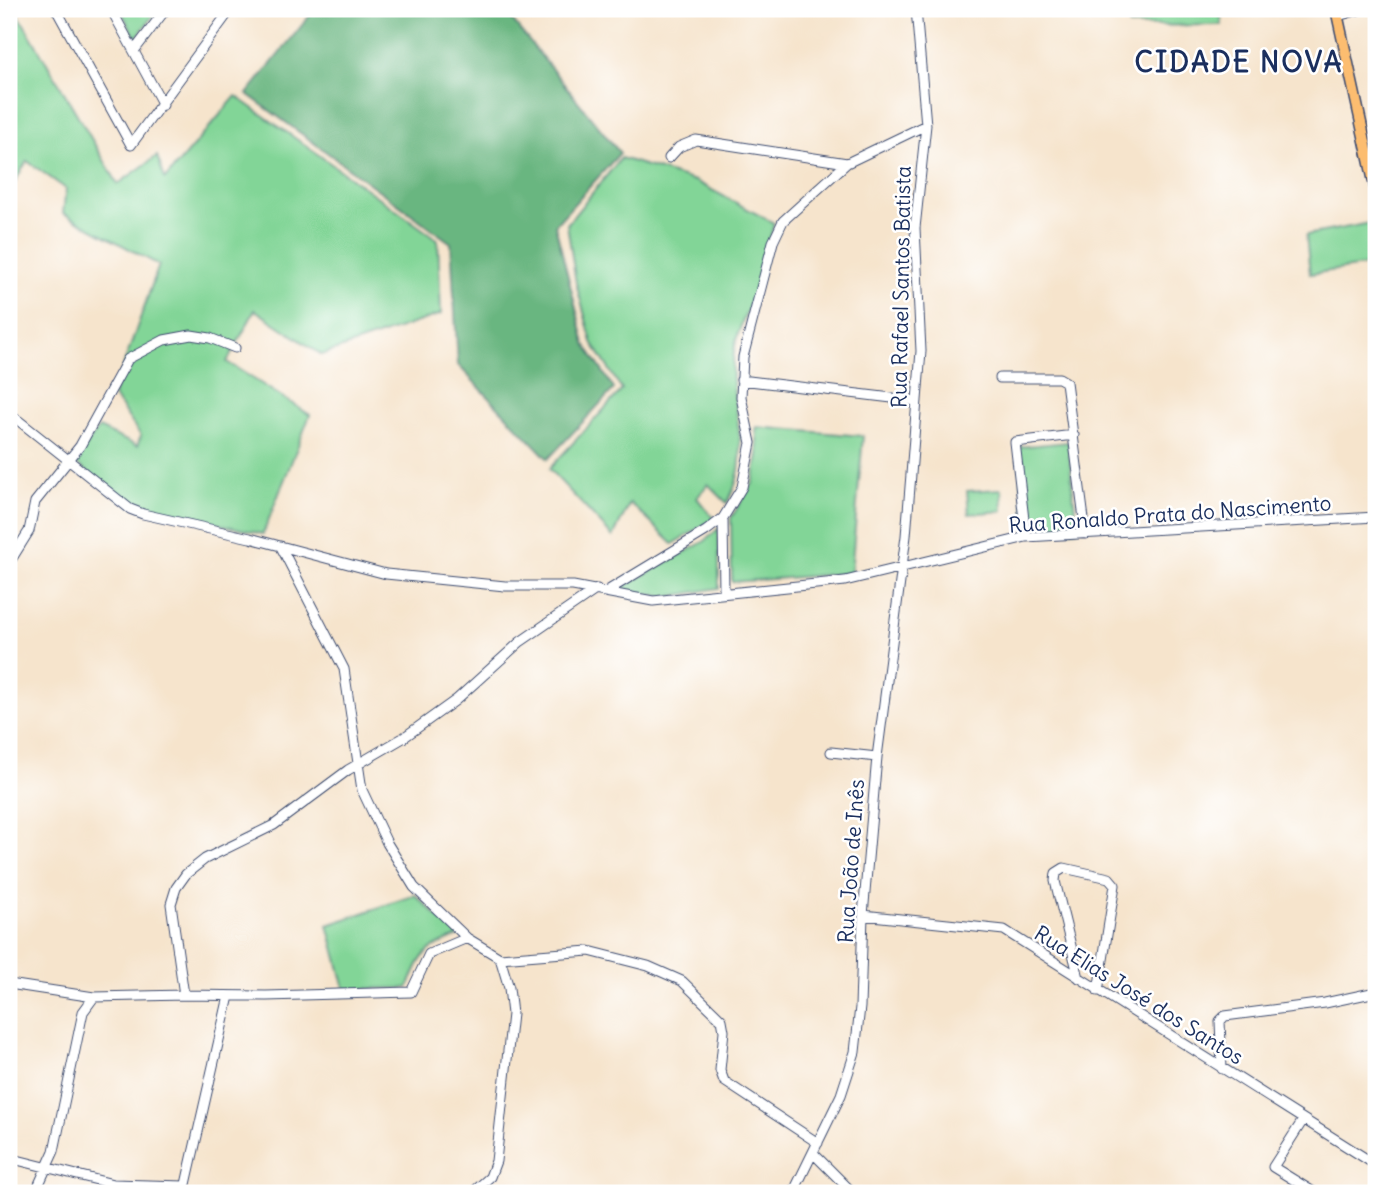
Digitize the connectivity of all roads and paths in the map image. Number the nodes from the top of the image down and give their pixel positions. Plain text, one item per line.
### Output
1 (55, 9) edge
2 (111, 9) edge
3 (166, 9) edge
4 (231, 9) edge
5 (916, 9) edge
6 (1362, 9) edge
7 (1337, 13) edge
8 (134, 51) junction
9 (163, 105) junction
10 (926, 125) junction
11 (669, 158) dead end
12 (847, 163) junction
13 (1376, 191) edge
14 (235, 348) dead end
15 (1000, 378) dead end
16 (741, 380) junction
17 (917, 401) junction
18 (9, 413) edge
19 (1074, 435) junction
20 (69, 462) junction
21 (1376, 517) edge
22 (723, 518) junction
23 (1086, 534) junction
24 (1026, 537) junction
25 (281, 547) junction
26 (9, 563) edge
27 (901, 565) junction
28 (597, 589) junction
29 (607, 591) junction
30 (724, 592) junction
31 (831, 752) dead end
32 (877, 757) junction
33 (360, 764) junction
34 (863, 915) junction
35 (467, 938) junction
36 (500, 958) junction
37 (1079, 979) junction
38 (9, 984) edge
39 (1098, 991) junction
40 (1376, 992) edge
41 (184, 995) junction
42 (94, 996) junction
43 (229, 996) junction
44 (1222, 1069) junction
45 (1303, 1120) junction
46 (818, 1143) junction
47 (813, 1153) junction
48 (9, 1158) edge
49 (1376, 1165) edge
50 (49, 1166) junction
51 (185, 1190) edge
52 (35, 1193) edge
53 (472, 1193) edge
54 (793, 1193) edge
55 (853, 1193) edge
56 (1315, 1193) edge

1 - 9 street
2 - 8 street
3 - 8 street
4 - 9 street
5 - 10 street, Rua Rafael Santos Batista
6 - 7 street
7 - 13 main road
8 - 9 street
10 - 12 street
10 - 17 street, Rua Rafael Santos Batista
11 - 12 street
12 - 16 street
14 - 20 street
15 - 19 street
16 - 17 street
16 - 22 street
17 - 27 street, Rua Rafael Santos Batista
18 - 20 street, Rua Ronaldo Prata do Nascimento
19 - 23 street
19 - 24 street
20 - 25 street, Rua Ronaldo Prata do Nascimento
20 - 26 street
21 - 23 street, Rua Ronaldo Prata do Nascimento
22 - 29 street
22 - 30 street
23 - 24 street, Rua Ronaldo Prata do Nascimento
24 - 27 street, Rua Ronaldo Prata do Nascimento
25 - 28 street, Rua Ronaldo Prata do Nascimento
25 - 33 street
27 - 30 street, Rua Ronaldo Prata do Nascimento
27 - 32 street, Rua João de Inês
28 - 29 street, Rua Ronaldo Prata do Nascimento
28 - 33 street
29 - 30 street, Rua Ronaldo Prata do Nascimento
31 - 32 street
32 - 34 street, Rua João de Inês
33 - 35 street
33 - 41 street
34 - 37 street, Rua Elias José dos Santos
34 - 46 street, Rua João de Inês
35 - 36 street
35 - 43 street
36 - 46 street
36 - 53 street
37 - 39 street, Rua Elias José dos Santos
37 - 39 street
38 - 42 street
39 - 44 street, Rua Elias José dos Santos
40 - 44 street
41 - 42 street
41 - 43 street
42 - 50 street
43 - 51 street
44 - 45 street, Rua Elias José dos Santos
45 - 49 street, Rua Elias José dos Santos
45 - 56 street
46 - 47 street, Rua João de Inês
47 - 54 street, Rua João de Inês
47 - 55 street
48 - 50 street
50 - 51 street
50 - 52 street

